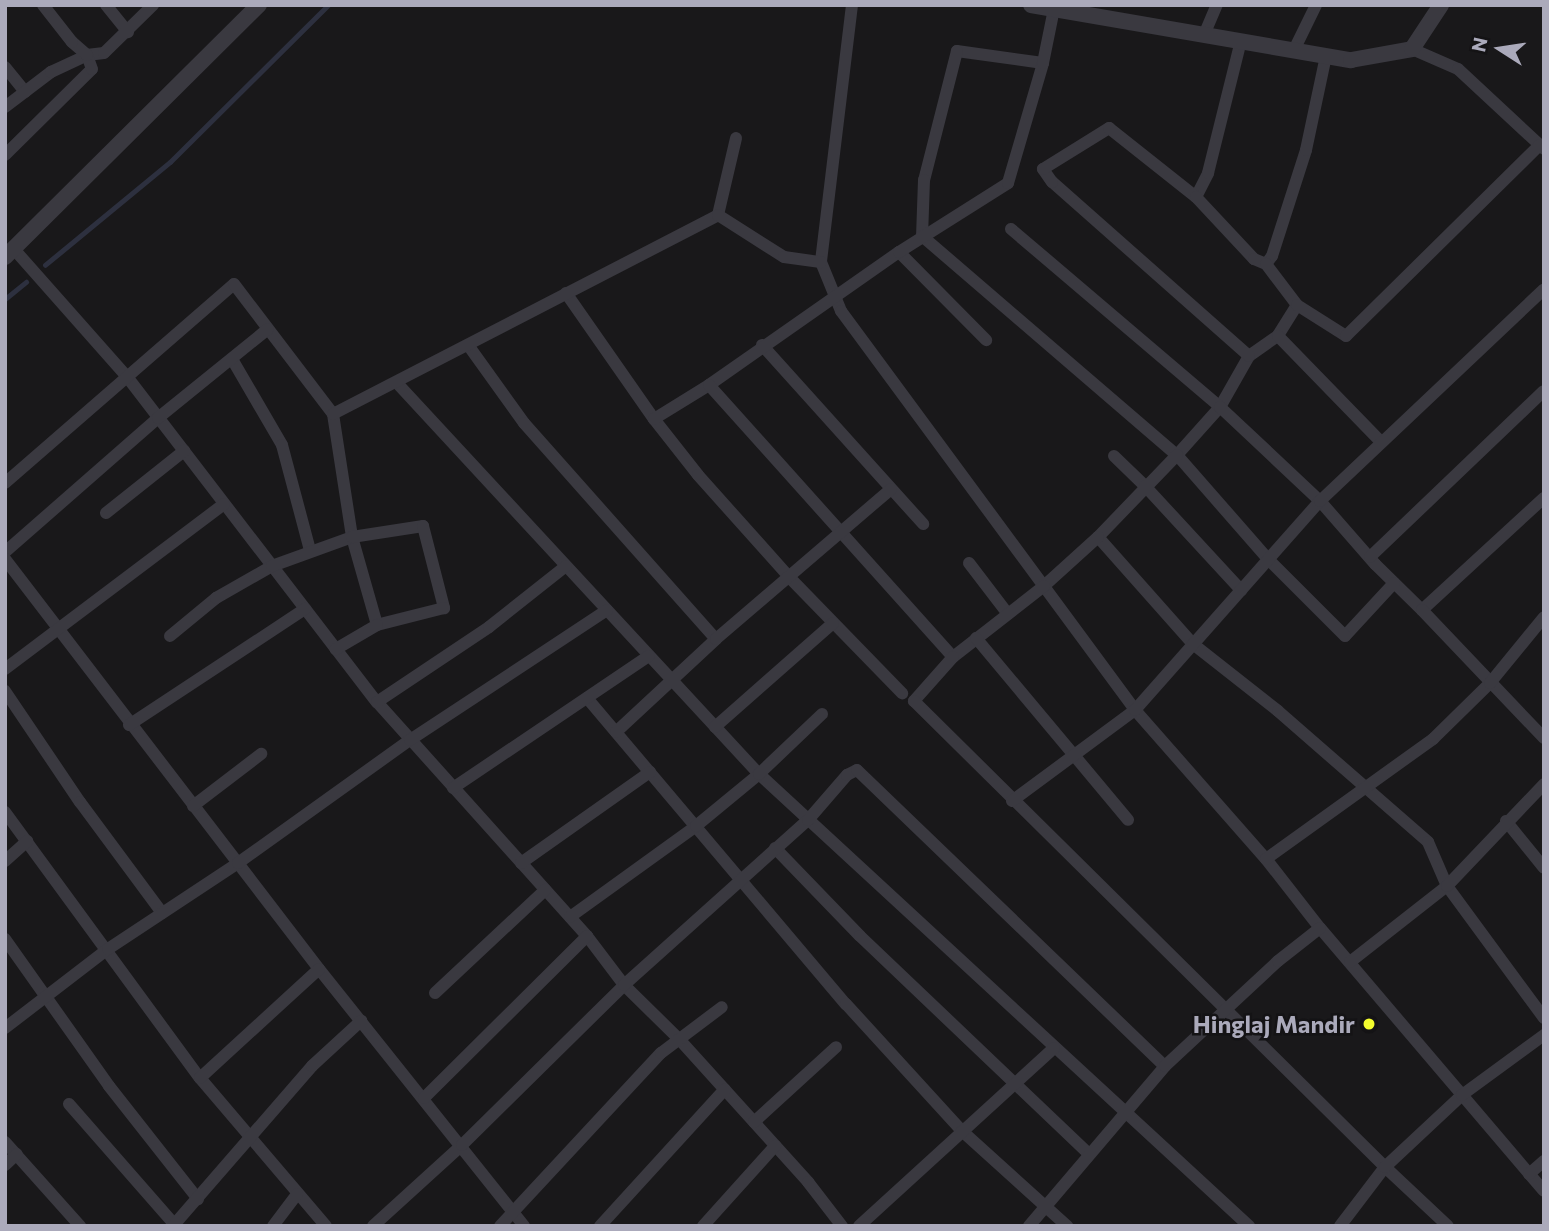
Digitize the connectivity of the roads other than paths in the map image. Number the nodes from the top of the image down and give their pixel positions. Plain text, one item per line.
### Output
1 (43, 5) edge
2 (106, 5) edge
3 (153, 5) edge
4 (259, 5) edge
5 (852, 5) edge
6 (1031, 5) edge
7 (1217, 5) edge
8 (1316, 5) edge
9 (1441, 5) edge
10 (1054, 9) junction
11 (1100, 11) edge
12 (128, 32) junction
13 (1204, 35) junction
14 (1241, 41) junction
15 (1412, 49) junction
16 (1294, 50) junction
17 (87, 55) junction
18 (1326, 56) junction
19 (1043, 63) junction
20 (5, 67) edge
21 (25, 92) junction
22 (5, 107) edge
23 (736, 138) dead end
24 (1542, 147) edge
25 (5, 155) edge
26 (1196, 197) junction
27 (718, 215) junction
28 (1011, 229) dead end
29 (922, 236) junction
30 (899, 251) junction
31 (9, 253) edge
32 (821, 262) junction
33 (1266, 264) junction
34 (1544, 289) edge
35 (566, 293) junction
36 (834, 296) junction
37 (1297, 305) junction
38 (268, 329) junction
39 (1278, 335) junction
40 (986, 340) dead end
41 (468, 345) junction
42 (762, 345) junction
43 (1249, 356) junction
44 (232, 359) junction
45 (128, 378) junction
46 (397, 383) junction
47 (709, 385) junction
48 (1544, 391) edge
49 (1220, 407) junction
50 (333, 414) junction
51 (158, 418) junction
52 (654, 419) junction
53 (1378, 439) dead end
54 (184, 451) junction
55 (1177, 455) junction
56 (1114, 456) dead end
57 (5, 483) edge
58 (1145, 485) junction
59 (891, 489) junction
60 (1544, 498) edge
61 (1320, 501) junction
62 (224, 504) junction
63 (106, 513) dead end
64 (923, 524) dead end
65 (841, 535) junction
66 (352, 537) junction
67 (1098, 537) junction
68 (310, 550) junction
69 (5, 552) edge
70 (1370, 557) junction
71 (5, 559) edge
72 (1268, 559) junction
73 (969, 563) dead end
74 (272, 565) junction
75 (566, 566) junction
76 (790, 578) junction
77 (1394, 583) junction
78 (1044, 586) junction
79 (1241, 590) junction
80 (305, 609) junction
81 (607, 610) junction
82 (1422, 610) junction
83 (1008, 614) junction
84 (1544, 617) edge
85 (833, 623) junction
86 (377, 625) junction
87 (58, 629) junction
88 (170, 636) dead end
89 (976, 638) junction
90 (716, 639) junction
91 (1193, 644) junction
92 (335, 649) junction
93 (649, 656) junction
94 (953, 657) junction
95 (5, 669) edge
96 (673, 682) junction
97 (1490, 683) junction
98 (5, 691) edge
99 (902, 693) dead end
100 (587, 698) junction
101 (377, 702) junction
102 (1135, 710) junction
103 (822, 714) dead end
104 (130, 725) junction
105 (715, 727) junction
106 (616, 732) junction
107 (1544, 738) edge
108 (410, 740) junction
109 (261, 754) dead end
110 (1073, 755) junction
111 (650, 772) junction
112 (759, 774) junction
113 (1544, 784) edge
114 (1366, 786) junction
115 (453, 788) junction
116 (1012, 801) junction
117 (193, 806) junction
118 (5, 812) edge
119 (808, 820) junction
120 (1128, 820) dead end
121 (1506, 821) junction
122 (696, 826) junction
123 (27, 841) junction
124 (775, 848) junction
125 (1266, 859) junction
126 (5, 861) edge
127 (238, 863) junction
128 (521, 863) junction
129 (1544, 867) edge
130 (742, 878) junction
131 (1447, 886) junction
132 (545, 890) junction
133 (162, 913) junction
134 (570, 917) junction
135 (1320, 928) junction
136 (587, 936) junction
137 (7, 944) edge
138 (108, 949) junction
139 (1350, 962) junction
140 (319, 969) junction
141 (624, 985) junction
142 (435, 993) dead end
143 (46, 995) junction
144 (722, 1007) dead end
145 (1225, 1009) junction
146 (1544, 1018) edge
147 (360, 1021) junction
148 (5, 1028) edge
149 (1544, 1035) edge
150 (680, 1039) junction
151 (836, 1047) dead end
152 (1054, 1048) junction
153 (1165, 1066) junction
154 (200, 1078) junction
155 (1016, 1082) junction
156 (724, 1089) junction
157 (1462, 1095) junction
158 (424, 1098) junction
159 (69, 1104) dead end
160 (1123, 1112) junction
161 (754, 1122) junction
162 (962, 1131) junction
163 (248, 1138) junction
164 (5, 1142) edge
165 (463, 1145) junction
166 (775, 1146) junction
167 (17, 1154) junction
168 (1089, 1154) junction
169 (1544, 1161) edge
170 (5, 1165) edge
171 (1385, 1167) junction
172 (1529, 1174) junction
173 (1544, 1191) edge
174 (298, 1194) junction
175 (198, 1199) junction
176 (1046, 1206) junction
177 (513, 1211) junction
178 (173, 1225) edge
179 (79, 1226) edge
180 (273, 1226) edge
181 (326, 1226) edge
182 (373, 1226) edge
183 (500, 1226) edge
184 (524, 1226) edge
185 (600, 1226) edge
186 (704, 1226) edge
187 (842, 1226) edge
188 (859, 1226) edge
189 (1029, 1226) edge
190 (1067, 1226) edge
191 (1249, 1226) edge
192 (1340, 1226) edge
193 (1448, 1226) edge

1 - 17 street
2 - 12 street
3 - 12 street
4 - 31 street
5 - 32 street
6 - 10 street
7 - 13 street
8 - 16 street
9 - 15 street
10 - 11 street
10 - 19 street
11 - 13 street
12 - 17 street
13 - 14 street
14 - 16 street
14 - 26 street
15 - 18 street
15 - 24 street
16 - 18 street
17 - 21 street
17 - 25 street
18 - 33 street
19 - 29 street
19 - 29 street
20 - 21 street
21 - 22 street
23 - 27 street
24 - 37 street
26 - 33 street
26 - 43 street
27 - 32 street
27 - 35 street
28 - 49 street
29 - 30 street
29 - 55 street
30 - 36 street
30 - 40 street
31 - 45 street
32 - 36 street
33 - 37 street
34 - 61 street
35 - 41 street
35 - 52 street
36 - 42 street
36 - 78 street
37 - 39 street
38 - 44 street
38 - 45 street
38 - 50 street
39 - 43 street
39 - 53 street
41 - 46 street
41 - 90 street
42 - 47 street
42 - 59 street
43 - 49 street
44 - 51 street
44 - 68 street
45 - 51 street
45 - 57 street
46 - 50 street
46 - 75 street
47 - 52 street
47 - 65 street
48 - 70 street
49 - 55 street
49 - 61 street
50 - 66 street
51 - 54 street
51 - 69 street
52 - 76 street
54 - 62 street
54 - 63 street
55 - 58 street
55 - 72 street
56 - 58 street
58 - 67 street
58 - 79 street
59 - 64 street
59 - 65 street
60 - 82 street
61 - 70 street
61 - 72 street
62 - 74 street
62 - 87 street
65 - 76 street
65 - 94 street
66 - 68 street
66 - 86 street
66 - 86 street
67 - 78 street
67 - 91 street
68 - 74 street
70 - 77 street
71 - 87 street
72 - 77 street
72 - 79 street
73 - 83 street
74 - 80 street
74 - 88 street
75 - 81 street
75 - 101 street
76 - 85 street
76 - 90 street
77 - 82 street
78 - 83 street
78 - 102 street
79 - 91 street
80 - 92 street
80 - 104 street
81 - 93 street
81 - 108 street
82 - 97 street
83 - 89 street
84 - 97 street
85 - 99 street
85 - 105 street
86 - 92 street
87 - 95 street
87 - 104 street
89 - 94 street
89 - 110 street
90 - 96 street
91 - 102 street
91 - 114 street
92 - 101 street
93 - 96 street
93 - 100 street
94 - 116 street
96 - 105 street
96 - 106 street
97 - 107 street
97 - 114 street
98 - 133 street
100 - 106 street
100 - 115 street
101 - 108 street
102 - 110 street
102 - 125 street
103 - 112 street
104 - 117 street
105 - 112 street
106 - 111 street
108 - 115 street
108 - 127 street
109 - 117 street
110 - 116 street
110 - 120 street
111 - 122 street
111 - 128 street
112 - 119 street
112 - 122 street
113 - 121 street
114 - 125 street
114 - 131 street
115 - 128 street
116 - 145 street
117 - 127 street
118 - 123 street
119 - 124 street
119 - 152 street
119 - 153 street
121 - 129 street
121 - 131 street
122 - 130 street
122 - 134 street
123 - 126 street
123 - 138 street
124 - 130 street
124 - 155 street
125 - 135 street
127 - 133 street
127 - 140 street
128 - 132 street
130 - 141 street
130 - 162 street
131 - 139 street
131 - 146 street
132 - 134 street
132 - 142 street
133 - 138 street
134 - 136 street
135 - 139 street
135 - 145 street
136 - 141 street
136 - 158 street
137 - 143 street
138 - 143 street
138 - 154 street
139 - 157 street
140 - 147 street
140 - 154 street
141 - 150 street
141 - 165 street
143 - 148 street
143 - 175 street
144 - 150 street
145 - 153 street
145 - 171 street
147 - 158 street
147 - 163 street
149 - 157 street
150 - 156 street
150 - 177 street
151 - 161 street
152 - 155 street
152 - 160 street
153 - 160 street
154 - 163 street
155 - 162 street
155 - 168 street
156 - 161 street
156 - 185 street
157 - 171 street
157 - 172 street
158 - 165 street
159 - 178 street
160 - 168 street
160 - 191 street
161 - 166 street
162 - 176 street
162 - 188 street
163 - 174 street
163 - 175 street
164 - 167 street
165 - 177 street
165 - 182 street
166 - 186 street
166 - 187 street
167 - 170 street
167 - 179 street
168 - 176 street
169 - 172 street
171 - 192 street
171 - 193 street
172 - 173 street
174 - 180 street
174 - 181 street
175 - 178 street
176 - 189 street
176 - 190 street
177 - 183 street
177 - 184 street

